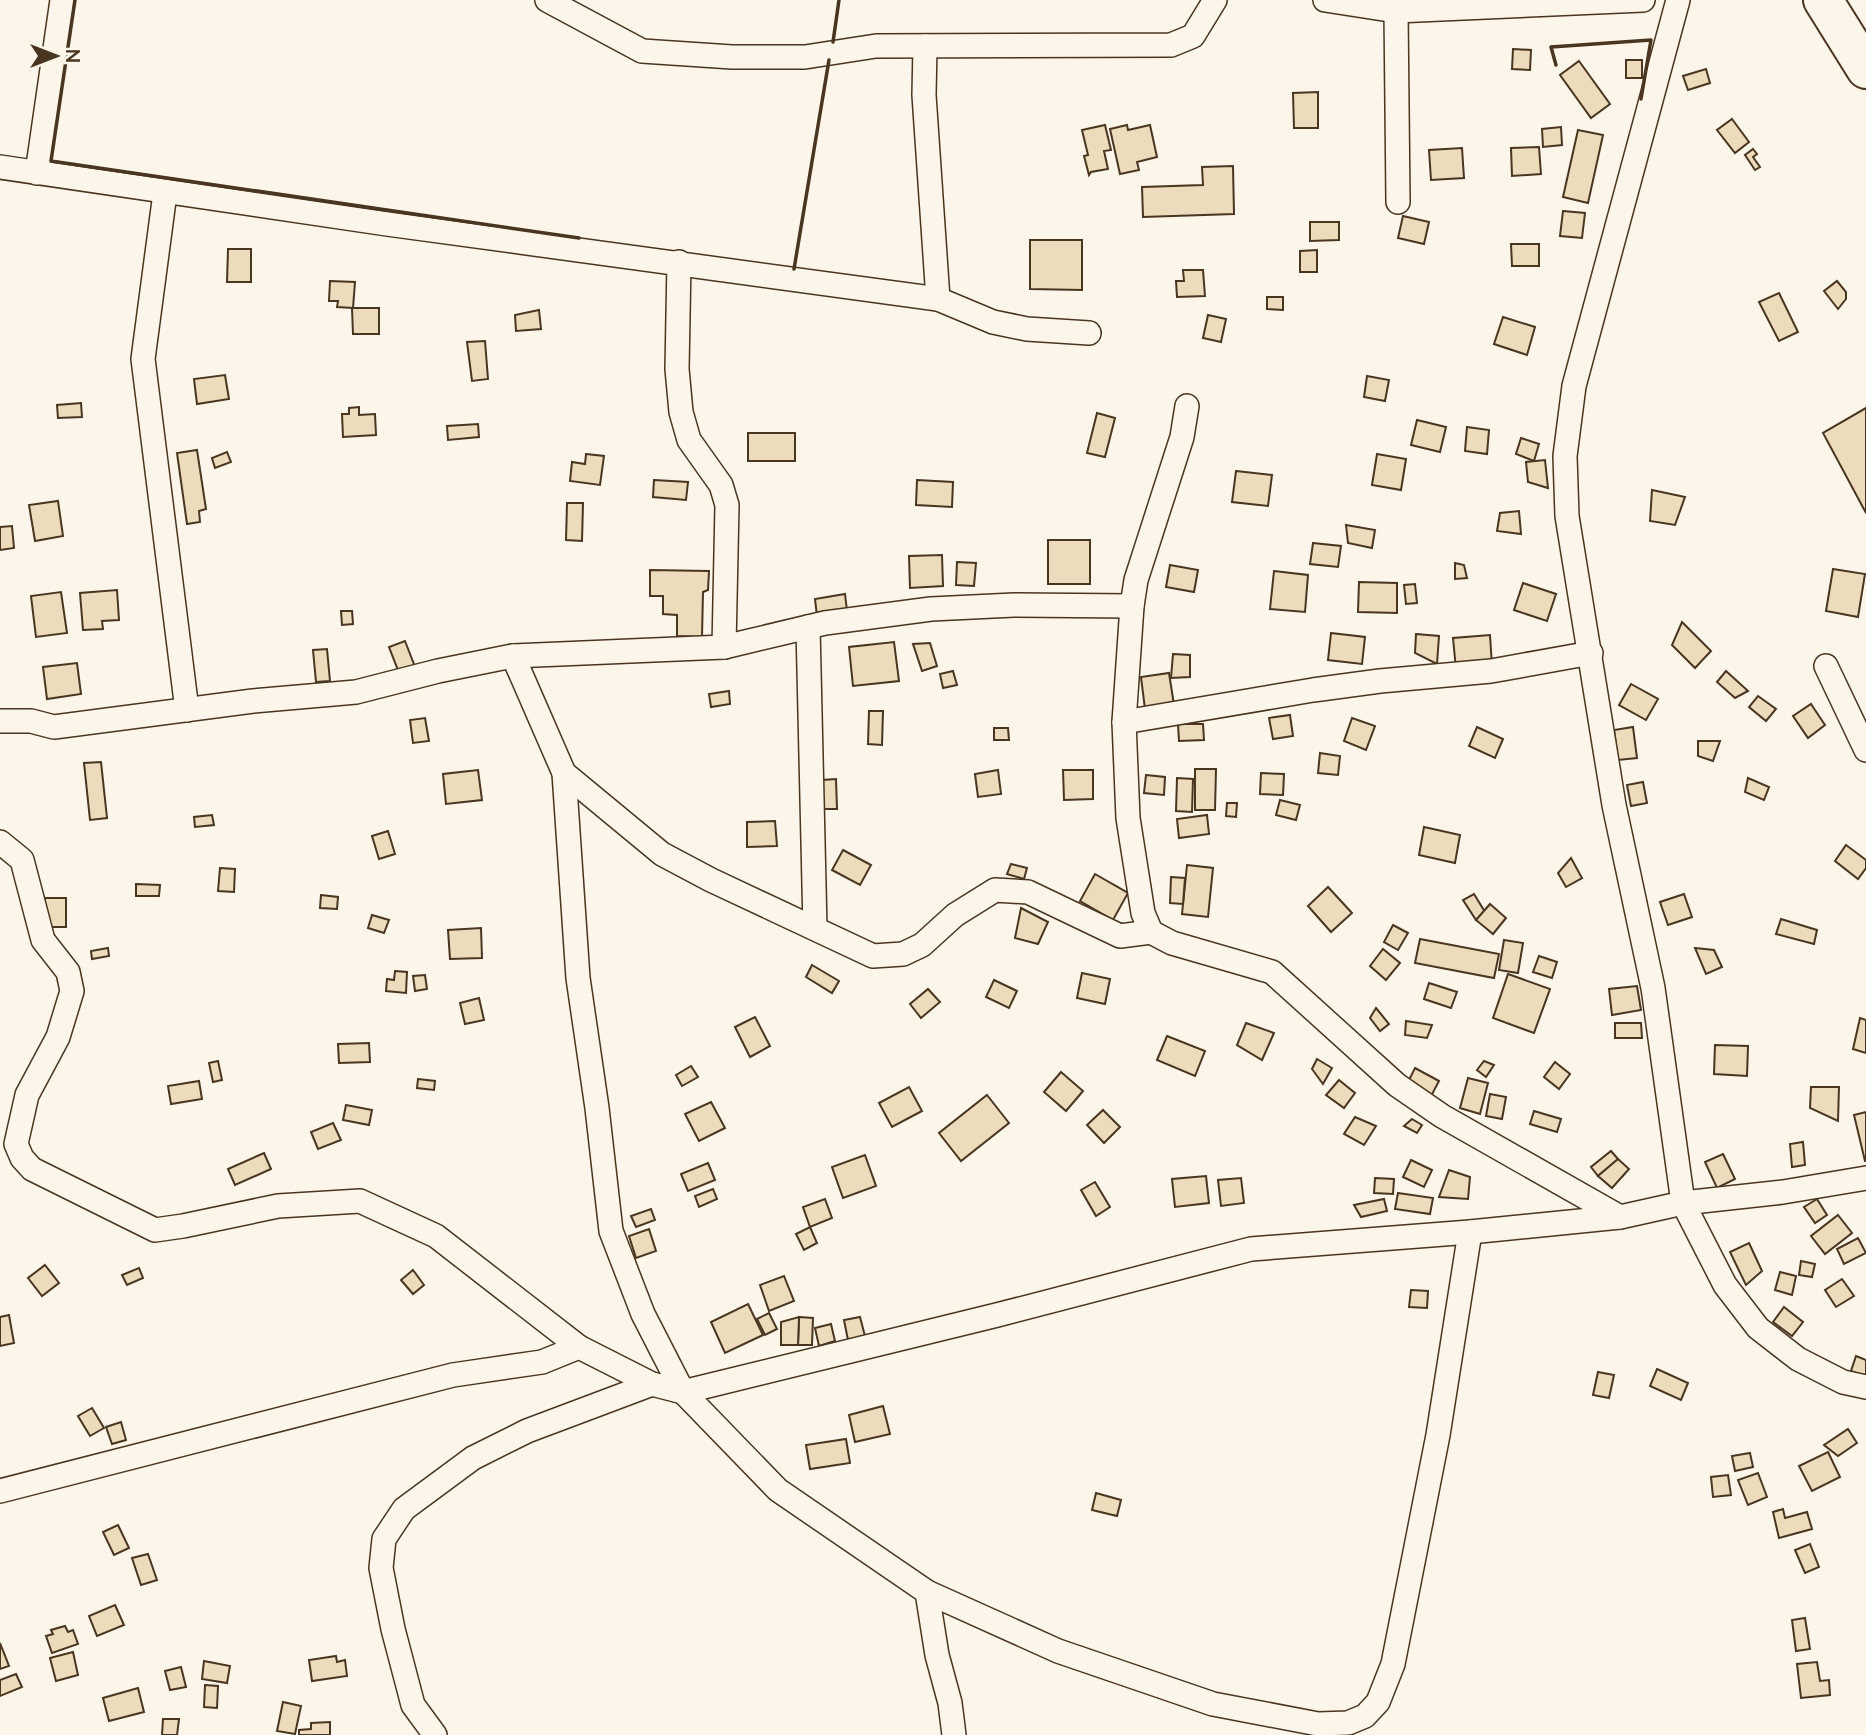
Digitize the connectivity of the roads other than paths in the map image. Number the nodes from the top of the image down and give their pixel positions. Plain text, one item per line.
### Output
1 (62, 0) edge
2 (547, 0) edge
3 (1215, 0) edge
4 (1325, 0) edge
5 (1643, 0) edge
6 (1678, 0) edge
7 (1823, 0) edge
8 (1396, 11) junction
9 (1856, 32) edge
10 (925, 46) junction
11 (1866, 69) edge
12 (0, 167) edge
13 (37, 173) junction
14 (165, 193) junction
15 (1398, 202) dead end
16 (679, 262) junction
17 (938, 299) junction
18 (1089, 334) dead end
19 (1187, 406) dead end
20 (1132, 606) junction
21 (808, 627) junction
22 (724, 647) junction
23 (1591, 653) junction
24 (513, 656) junction
25 (1826, 667) dead end
26 (187, 710) junction
27 (0, 721) edge
28 (1124, 722) junction
29 (1866, 750) edge
30 (564, 773) junction
31 (0, 842) edge
32 (815, 928) junction
33 (1151, 932) junction
34 (1866, 1178) edge
35 (1683, 1203) junction
36 (1620, 1217) junction
37 (1470, 1232) junction
38 (579, 1347) junction
39 (652, 1384) junction
40 (1866, 1387) edge
41 (683, 1392) junction
42 (0, 1491) edge
43 (927, 1592) junction
44 (435, 1735) edge
45 (954, 1735) edge

1 - 13 street
2 - 10 street
3 - 10 street
4 - 8 street
5 - 8 street
6 - 23 street
7 - 9 highway
8 - 15 street
9 - 11 highway
10 - 17 street
12 - 13 street
13 - 14 street
14 - 16 street
14 - 26 street
16 - 17 street
16 - 22 street
17 - 18 street
19 - 20 street
20 - 21 street
20 - 28 street
21 - 22 street
21 - 32 street
22 - 24 street
23 - 28 street
23 - 35 street
24 - 26 street
24 - 30 street
25 - 29 street
26 - 27 street
28 - 33 street
30 - 32 street
30 - 41 street
31 - 38 street
32 - 33 street
33 - 36 street
34 - 35 street
35 - 36 street
35 - 40 street
36 - 37 street
37 - 41 street
37 - 43 street
38 - 39 street
38 - 42 street
39 - 41 street
39 - 44 street
41 - 43 street
43 - 45 street

